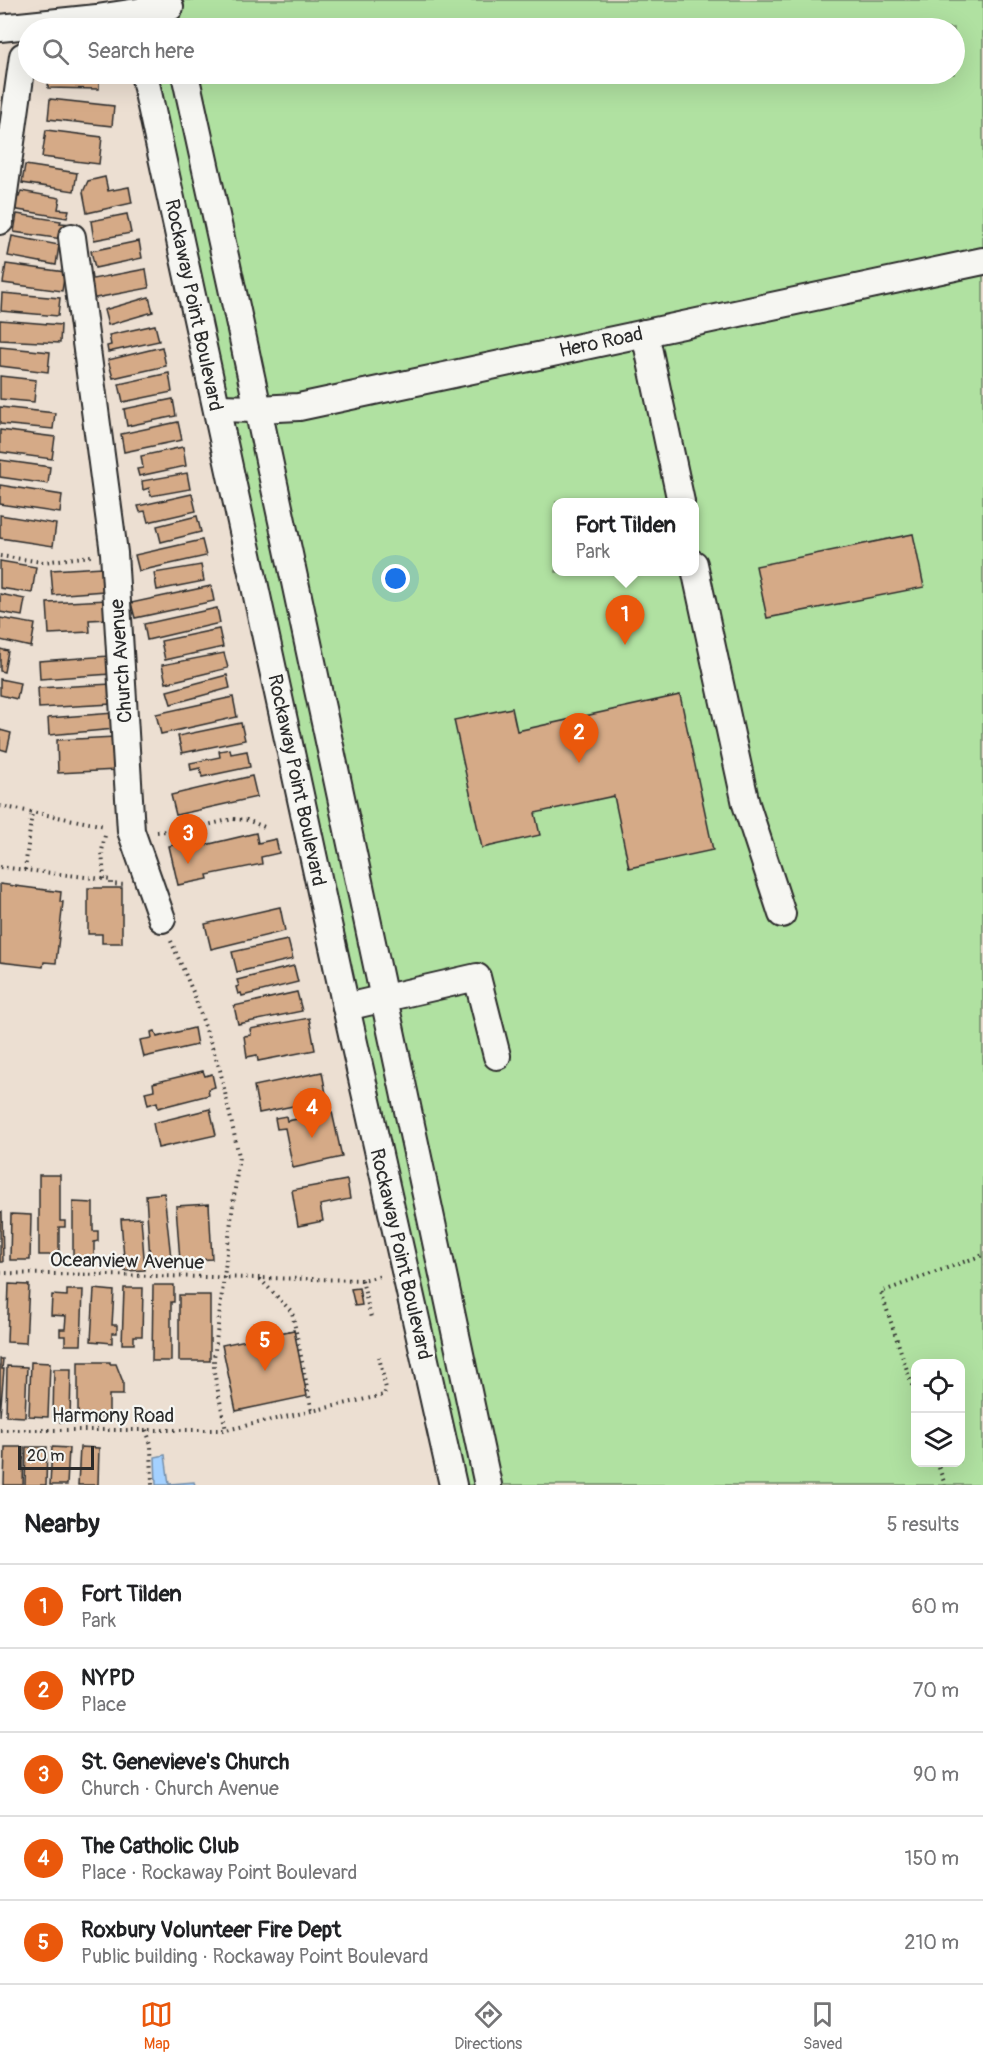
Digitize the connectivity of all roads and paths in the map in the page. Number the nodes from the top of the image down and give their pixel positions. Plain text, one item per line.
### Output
1 (171, 12) edge
2 (132, 14) edge
3 (94, 18) edge
4 (18, 26) edge
5 (0, 28) edge
6 (19, 84) edge
7 (146, 84) edge
8 (187, 84) edge
9 (0, 221) edge
10 (72, 237) dead end
11 (983, 261) edge
12 (645, 333) junction
13 (217, 408) junction
14 (257, 409) junction
15 (680, 498) edge
16 (114, 553) junction
17 (0, 556) edge
18 (697, 576) edge
19 (0, 806) edge
20 (33, 812) junction
21 (267, 828) dead end
22 (131, 831) junction
23 (0, 867) edge
24 (25, 870) junction
25 (356, 874) junction
26 (319, 882) junction
27 (150, 886) junction
28 (782, 914) dead end
29 (162, 920) joint
30 (383, 999) junction
31 (345, 1007) junction
32 (497, 1056) dead end
33 (983, 1256) edge
34 (0, 1273) edge
35 (389, 1274) dead end
36 (224, 1278) junction
37 (260, 1278) junction
38 (362, 1280) junction
39 (371, 1318) dead end
40 (454, 1329) junction
41 (420, 1336) junction
42 (379, 1357) dead end
43 (911, 1384) edge
44 (312, 1410) junction
45 (146, 1430) junction
46 (226, 1430) junction
47 (0, 1431) edge
48 (479, 1445) junction
49 (445, 1451) junction
50 (939, 1467) edge
51 (152, 1485) edge
52 (453, 1485) edge
53 (488, 1485) edge
54 (945, 1485) edge

1 - 2 street
2 - 3 street
4 - 5 street
6 - 9 street
7 - 13 street, Rockaway Point Boulevard
8 - 14 street, Rockaway Point Boulevard
10 - 16 street, Church Avenue
11 - 12 street, Hero Road
12 - 14 street, Hero Road
12 - 15 street
13 - 14 street, Hero Road
13 - 26 street, Rockaway Point Boulevard
14 - 25 street, Rockaway Point Boulevard
16 - 17 path
16 - 22 street, Church Avenue
18 - 28 street
19 - 20 path
20 - 22 path
20 - 24 path
21 - 22 path
22 - 27 street, Church Avenue
23 - 24 path
24 - 27 path
25 - 26 street
25 - 30 street, Rockaway Point Boulevard
26 - 31 street, Rockaway Point Boulevard
27 - 29 street, Church Avenue
29 - 36 path, Oceanview Avenue
30 - 31 street
30 - 32 street
30 - 40 street, Rockaway Point Boulevard
31 - 41 street, Rockaway Point Boulevard
33 - 43 path
34 - 36 path, Oceanview Avenue
35 - 38 path
36 - 37 path
36 - 46 path
37 - 38 path
37 - 44 path
38 - 39 path
40 - 41 street
40 - 48 street, Rockaway Point Boulevard
41 - 49 street, Rockaway Point Boulevard
42 - 44 path, Harmony Road
44 - 46 path, Harmony Road
45 - 46 path, Harmony Road
45 - 47 path, Harmony Road
45 - 51 path
48 - 49 street
48 - 53 street, Rockaway Point Boulevard
49 - 52 street, Rockaway Point Boulevard
50 - 54 path

